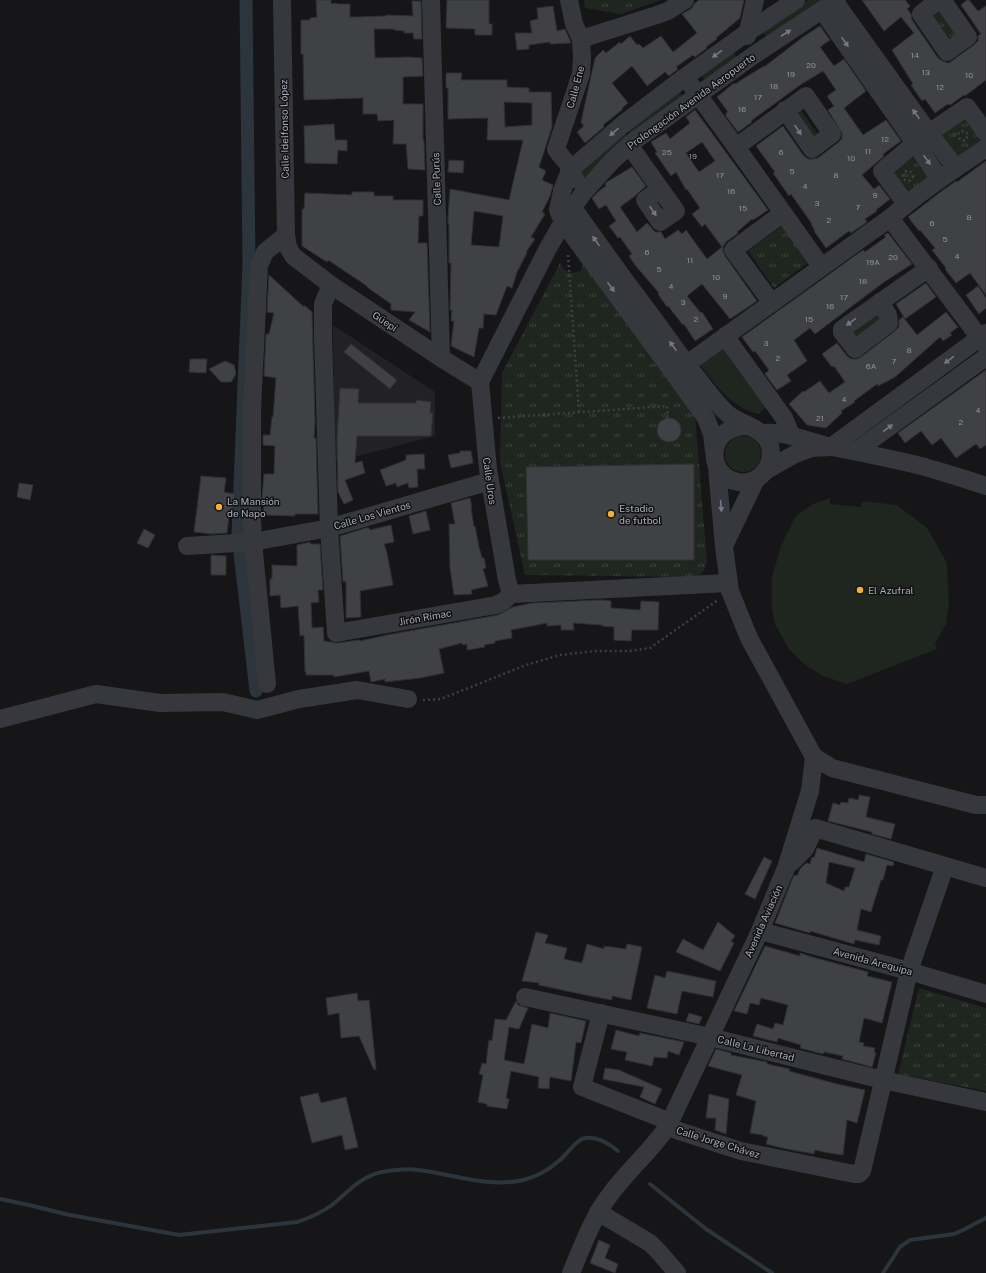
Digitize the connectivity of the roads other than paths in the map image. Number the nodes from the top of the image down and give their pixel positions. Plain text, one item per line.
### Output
1 (282, 0) edge
2 (431, 0) edge
3 (569, 0) edge
4 (685, 0) edge
5 (755, 0) edge
6 (796, 0) edge
7 (832, 4) edge
8 (748, 32) junction
9 (581, 38) junction
10 (754, 55) junction
11 (685, 77) junction
12 (698, 95) junction
13 (785, 110) junction
14 (929, 133) junction
15 (986, 133) edge
16 (915, 143) junction
17 (629, 146) junction
18 (736, 147) junction
19 (986, 148) edge
20 (956, 168) junction
21 (570, 170) junction
22 (940, 179) junction
23 (583, 193) junction
24 (906, 204) junction
25 (676, 211) dead end
26 (783, 213) junction
27 (568, 215) junction
28 (890, 218) junction
29 (286, 235) junction
30 (572, 245) junction
31 (547, 250) junction
32 (294, 256) joint
33 (821, 266) junction
34 (929, 268) junction
35 (331, 285) junction
36 (880, 302) dead end
37 (772, 303) junction
38 (725, 336) junction
39 (984, 339) edge
40 (986, 356) edge
41 (441, 358) junction
42 (680, 368) junction
43 (480, 382) junction
44 (754, 429) junction
45 (791, 435) junction
46 (831, 447) junction
47 (856, 451) junction
48 (716, 459) junction
49 (761, 475) junction
50 (490, 481) junction
51 (986, 486) edge
52 (329, 528) junction
53 (252, 542) junction
54 (187, 546) dead end
55 (724, 547) junction
56 (509, 587) junction
57 (729, 587) junction
58 (267, 684) dead end
59 (408, 699) road end
60 (0, 719) edge
61 (814, 757) junction
62 (986, 805) edge
63 (945, 866) junction
64 (786, 868) junction
65 (986, 878) edge
66 (760, 931) junction
67 (909, 971) junction
68 (986, 994) edge
69 (525, 997) dead end
70 (601, 1013) junction
71 (710, 1037) junction
72 (883, 1080) junction
73 (986, 1102) edge
74 (668, 1126) junction
75 (598, 1212) junction
76 (571, 1273) edge
77 (677, 1273) edge

1 - 29 street, Calle Idelfonso López
2 - 41 street, Calle Purús
3 - 9 street, Calle Ene
4 - 9 street
5 - 8 street
6 - 8 street, Prolongación Avenida Aeropuerto
10 -> 7 street, Prolongación Avenida Aeropuerto
14 -> 7 street
7 -> 16 street
8 - 10 street
8 -> 11 street, Prolongación Avenida Aeropuerto
9 - 21 street, Calle Ene
10 - 12 street, Prolongación Avenida Aeropuerto
11 - 12 street
11 -> 21 street, Prolongación Avenida Aeropuerto
12 - 17 street, Prolongación Avenida Aeropuerto
12 - 18 street
13 -> 13 street
13 - 18 street
14 - 15 street
14 - 20 street
16 -> 22 street
16 - 24 street
17 - 23 street, Prolongación Avenida Aeropuerto
17 - 25 street
18 - 26 street
19 - 20 street
20 - 22 street
21 - 23 street
21 - 27 street, Prolongación Avenida Aeropuerto
22 - 24 street
23 - 27 street, Prolongación Avenida Aeropuerto
24 - 28 street
26 - 33 street
26 - 37 street
27 - 30 street
27 - 31 street, Prolongación Avenida Aeropuerto
42 -> 27 street
28 - 33 street
28 - 34 street
29 - 32 street, Calle Idelfonso López
29 - 53 street
30 - 31 street
30 -> 42 street
31 - 43 street, Prolongación Avenida Aeropuerto
32 - 35 street, Güepí
33 - 37 street
34 - 36 street
34 - 39 street
35 - 41 street, Güepí
35 - 52 street
37 - 38 street
38 - 42 street
38 - 45 street
39 -> 46 street
47 -> 40 street
41 - 43 street, Güepí
42 - 44 street
42 - 48 street
43 - 50 street, Calle Uros
44 - 45 street
44 - 48 street
44 - 49 street
45 - 46 street
46 - 47 street
46 - 49 street
47 - 51 street
48 - 49 street
48 -> 55 street
49 - 55 street
50 - 52 street, Calle Los Vientos
50 - 56 street, Calle Uros
52 - 53 street, Calle Los Vientos
52 - 56 street, Jirón Rímac
53 - 54 street, Calle Los Vientos
53 - 58 street
55 - 57 street
56 - 57 street
57 - 61 street
59 - 60 street
61 - 62 street
61 - 64 street, Avenida Aviación
63 - 64 street
63 - 65 street
63 - 67 street
64 - 66 street, Avenida Aviación
66 - 67 street, Avenida Arequipa
66 - 71 street, Avenida Aviación
67 - 68 street, Avenida Arequipa
67 - 72 street
69 - 70 street, Calle La Libertad
70 - 71 street, Calle La Libertad
70 - 74 street, Calle Jorge Chávez
71 - 72 street, Calle La Libertad
71 - 74 street, Avenida Aviación
72 - 73 street, Calle La Libertad
72 - 74 street, Calle Jorge Chávez
74 - 75 street, Avenida Aviación
75 - 76 street, Avenida Aviación
75 - 77 street

